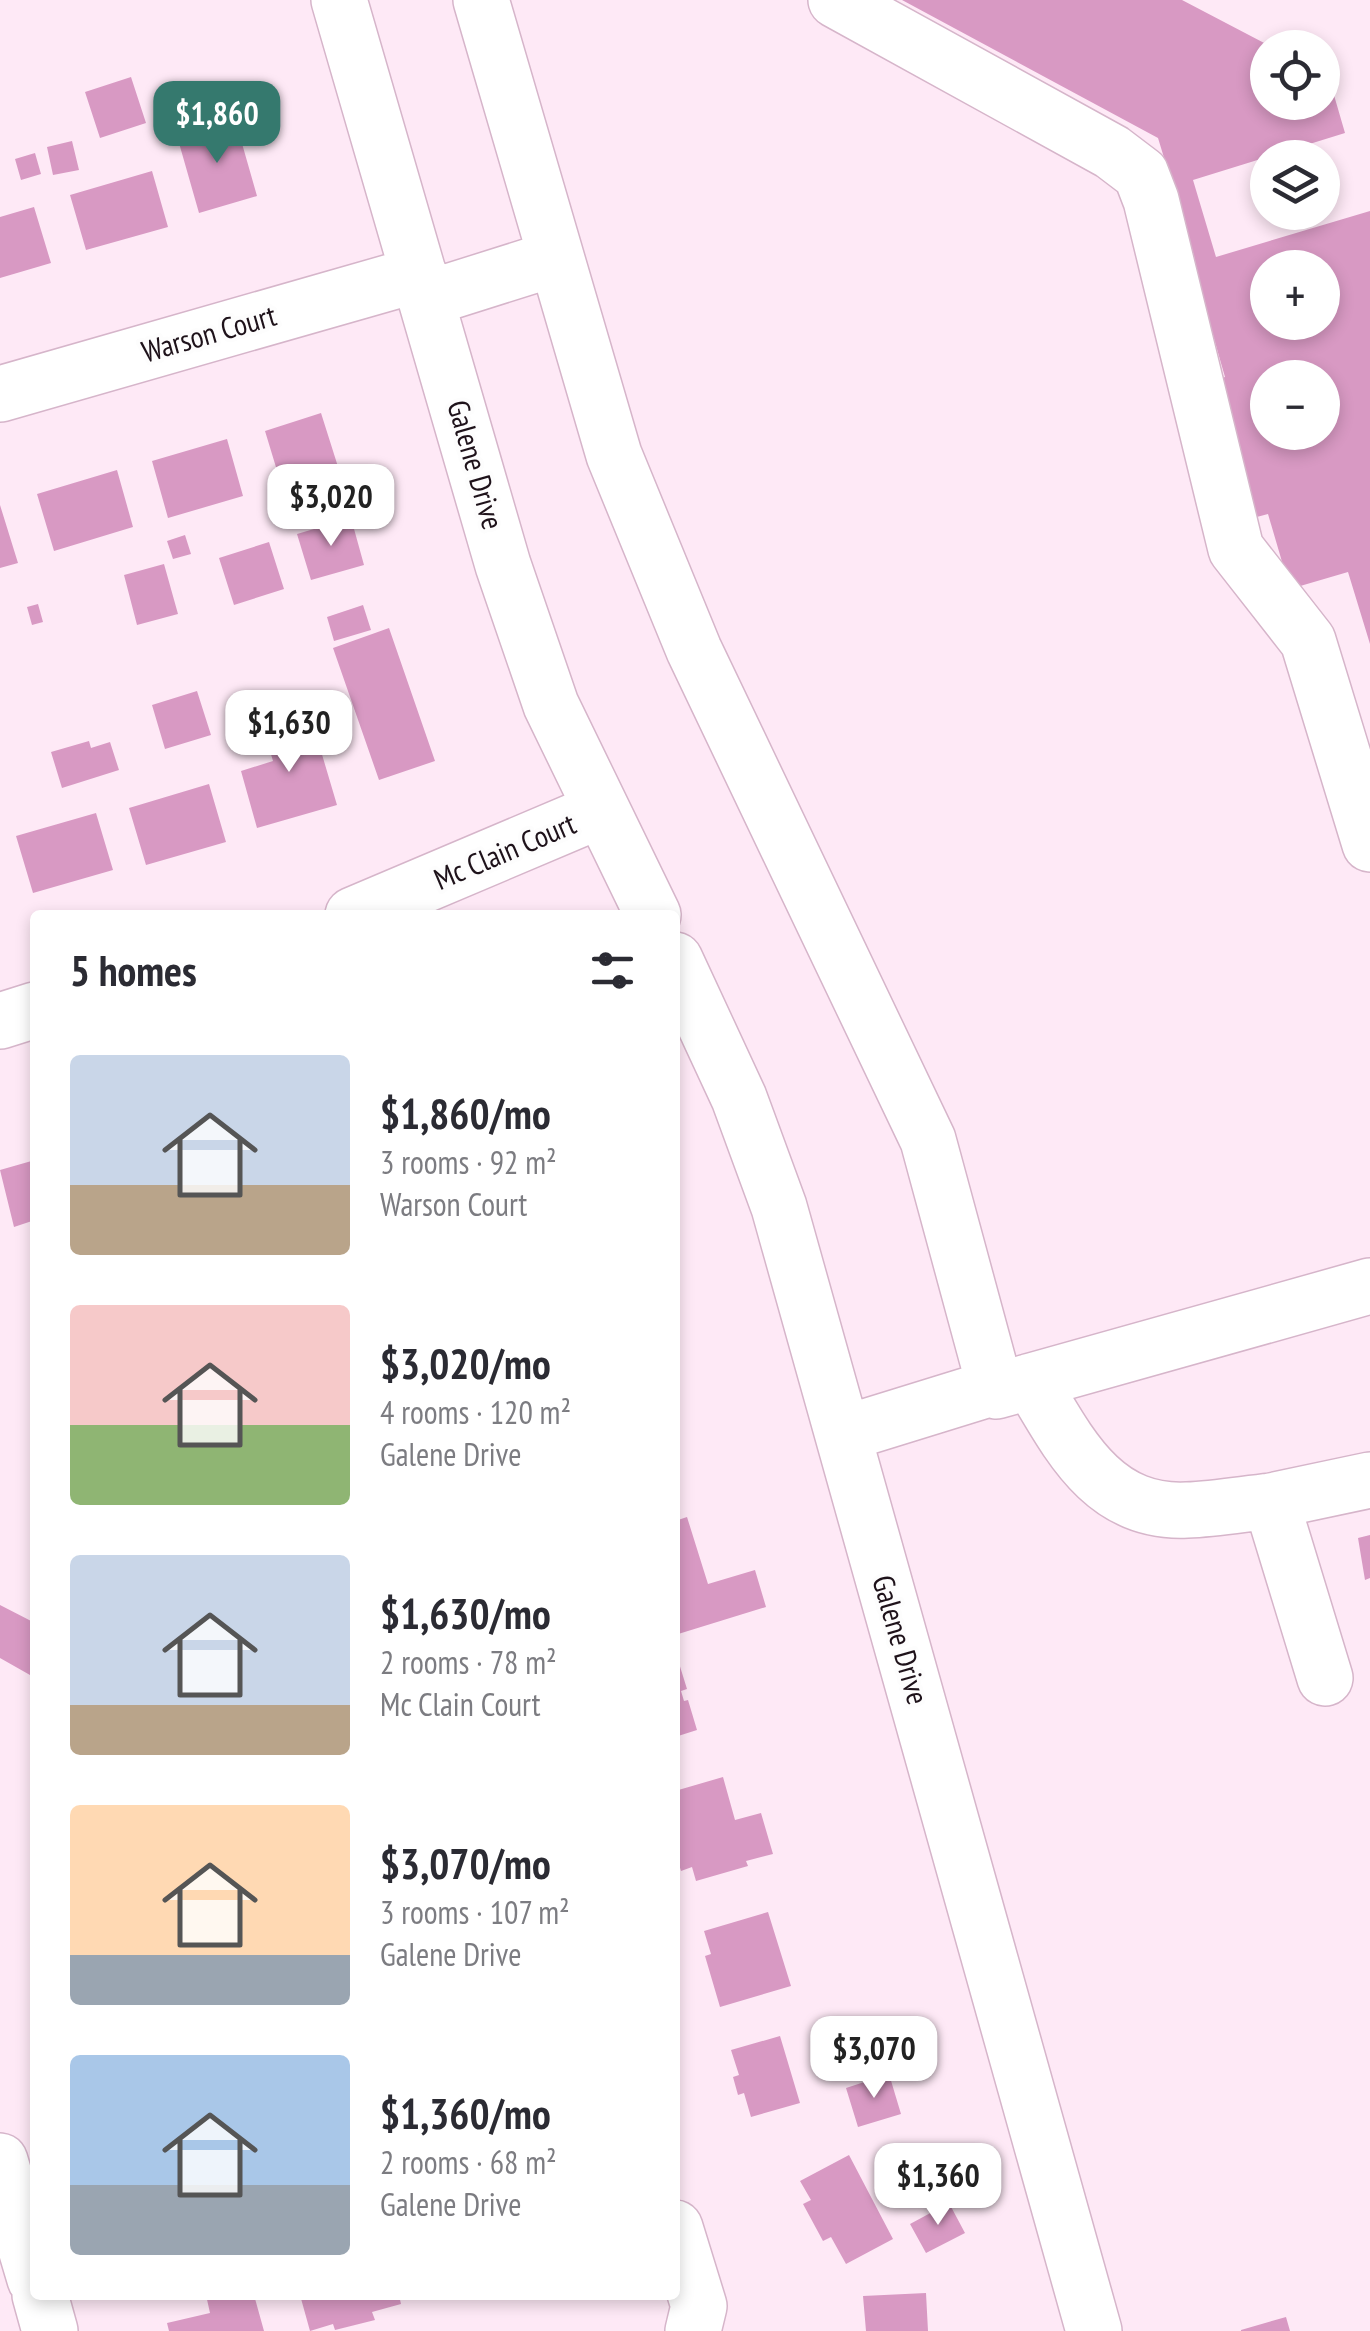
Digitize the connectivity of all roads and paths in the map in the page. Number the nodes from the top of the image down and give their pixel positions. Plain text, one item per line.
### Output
1 (339, 0) edge
2 (481, 0) edge
3 (836, 0) edge
4 (556, 258) junction
5 (422, 286) junction
6 (0, 394) edge
7 (601, 810) junction
8 (1370, 844) edge
9 (365, 910) edge
10 (651, 910) edge
11 (680, 971) edge
12 (30, 1012) edge
13 (0, 1021) edge
14 (1370, 1286) edge
15 (1013, 1384) junction
16 (843, 1434) junction
17 (1370, 1480) edge
18 (1271, 1501) junction
19 (1324, 1678) dead end
20 (0, 2160) edge
21 (680, 2245) edge
22 (30, 2262) edge
23 (41, 2300) edge
24 (50, 2331) edge
25 (693, 2331) edge
26 (1094, 2331) edge

1 - 5 street, Galene Drive
2 - 4 street
3 - 8 street
4 - 5 street, Warson Court
4 - 15 street
5 - 6 street, Warson Court
5 - 7 street, Galene Drive
7 - 9 street, Mc Clain Court
7 - 10 street, Galene Drive
11 - 16 street, Galene Drive
12 - 13 street
14 - 15 street
15 - 16 street
15 - 18 street
16 - 26 street, Galene Drive
17 - 18 street
18 - 19 street
20 - 22 street
21 - 25 street
23 - 24 street

